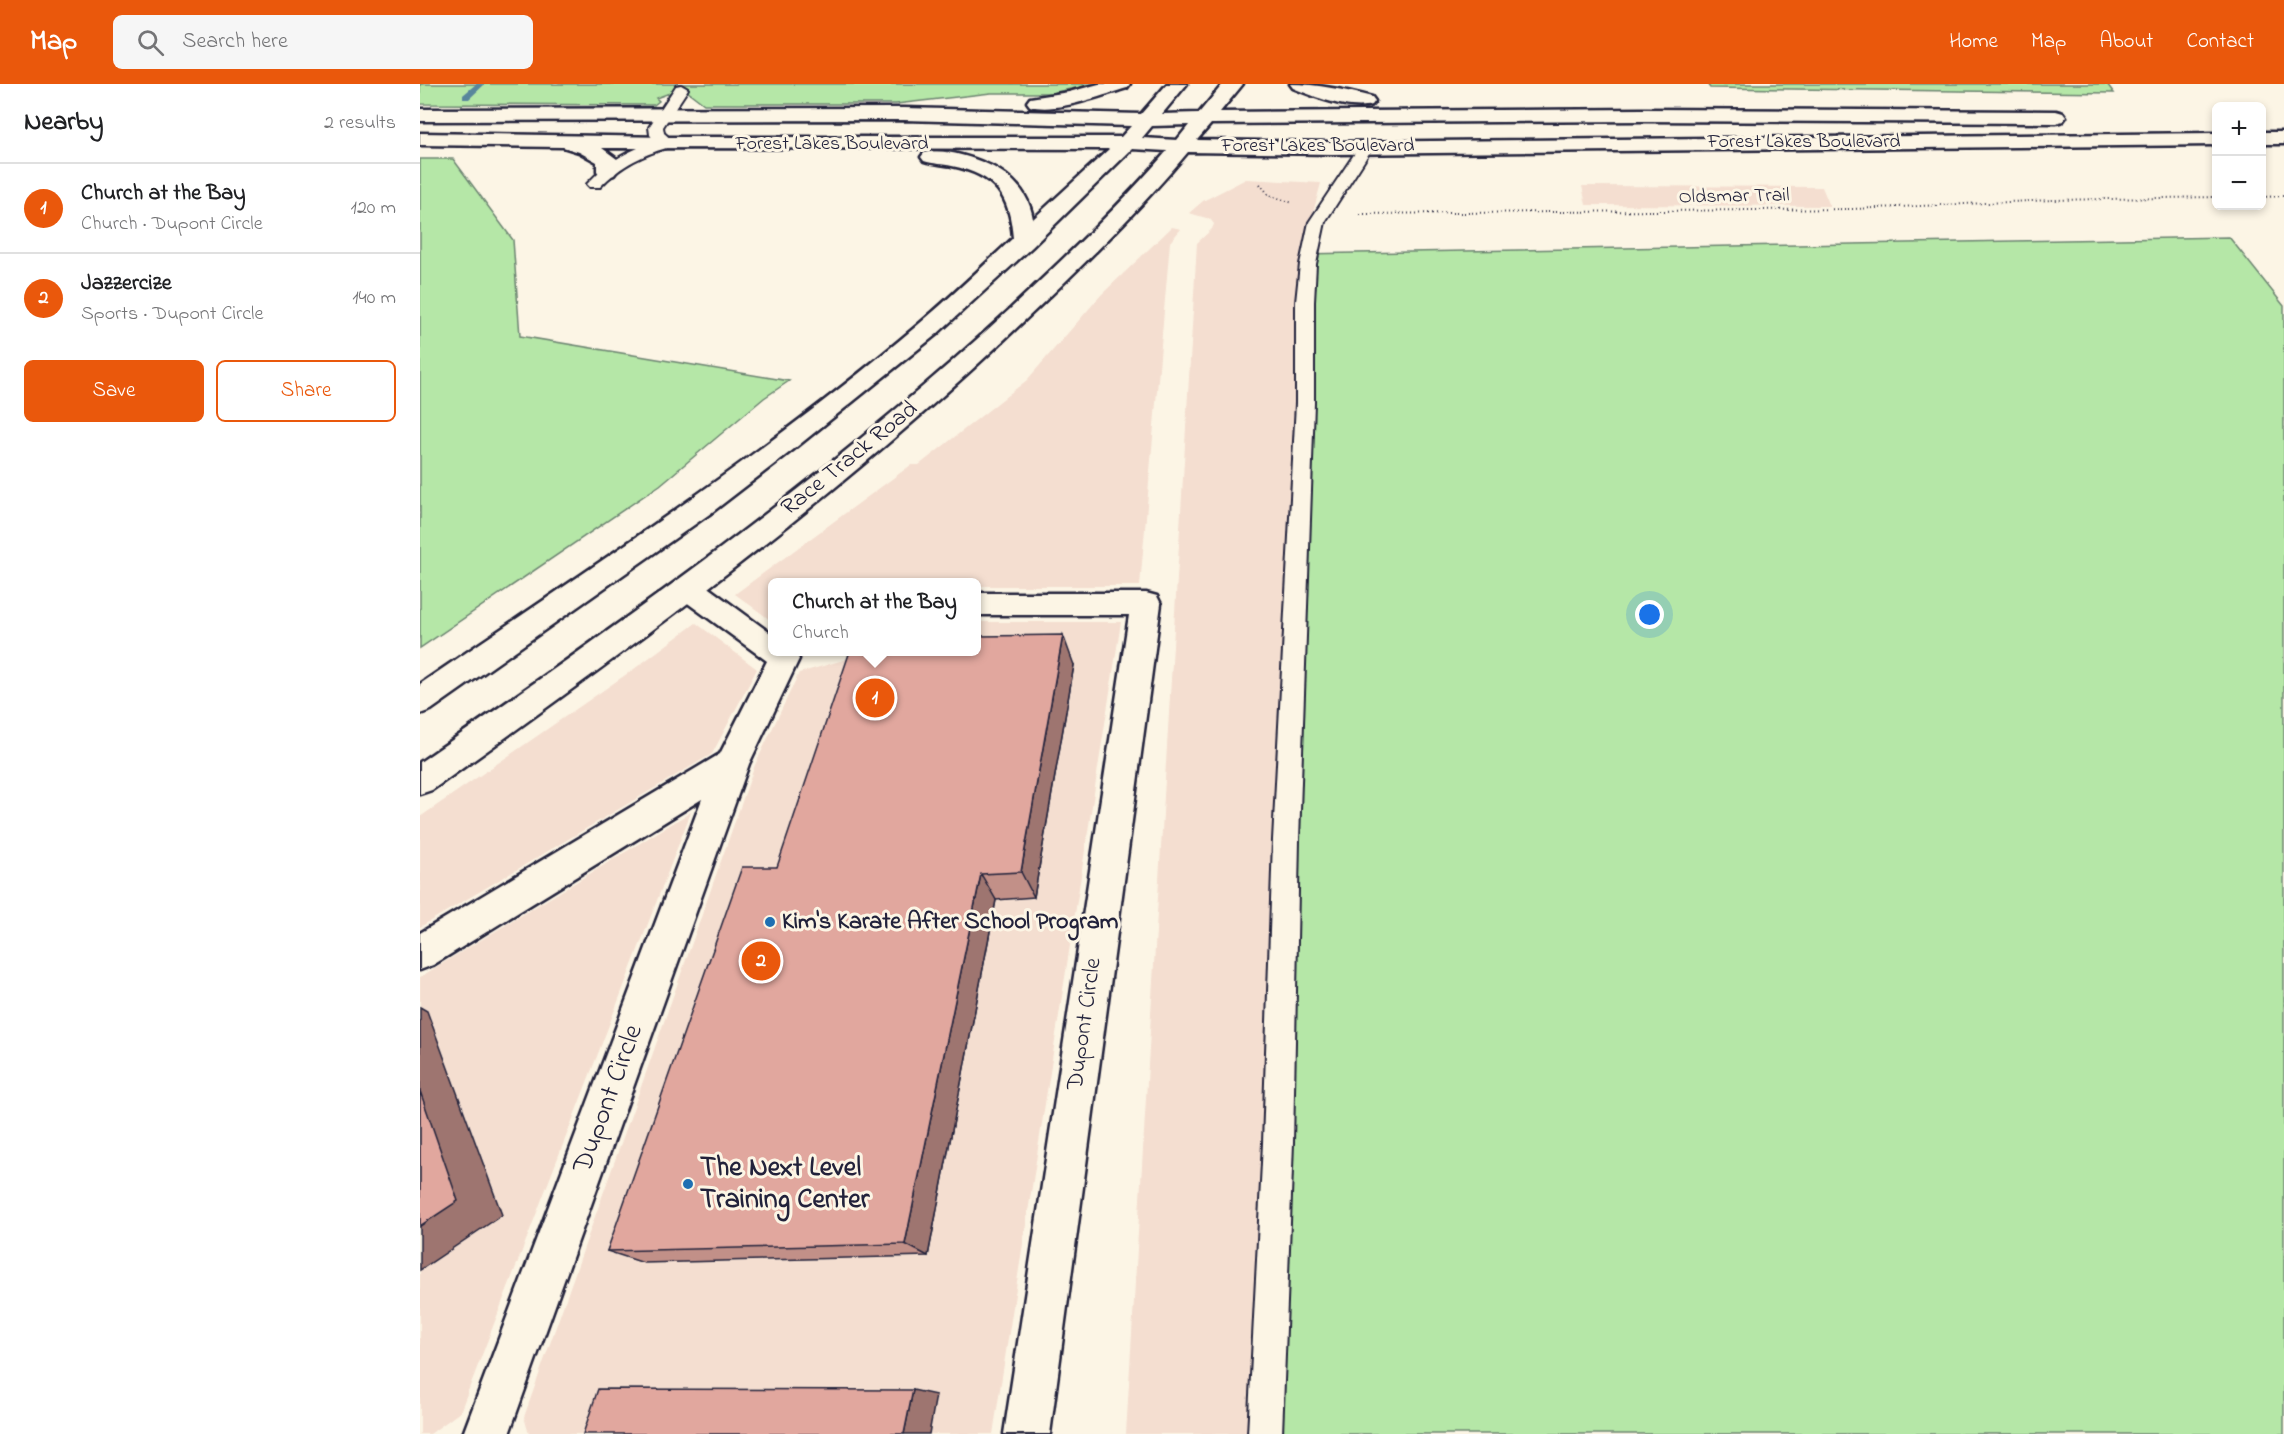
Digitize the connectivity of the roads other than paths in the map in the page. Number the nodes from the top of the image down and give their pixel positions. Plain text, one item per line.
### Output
1 (1120, 84) edge
2 (1177, 84) edge
3 (1233, 84) edge
4 (1300, 84) edge
5 (668, 104) junction
6 (904, 114) junction
7 (420, 115) edge
8 (1204, 118) junction
9 (1144, 120) junction
10 (420, 127) edge
11 (2266, 138) edge
12 (2284, 138) edge
13 (420, 139) edge
14 (2212, 139) edge
15 (557, 142) junction
16 (668, 143) junction
17 (1127, 143) junction
18 (1181, 147) junction
19 (1366, 147) junction
20 (601, 177) joint
21 (1024, 242) junction
22 (688, 588) junction
23 (981, 604) edge
24 (768, 642) edge
25 (784, 656) edge
26 (420, 701) edge
27 (732, 764) junction
28 (420, 780) edge
29 (420, 953) edge
30 (486, 1434) edge
31 (1027, 1434) edge
32 (1265, 1434) edge

1 - 6 main road
2 - 9 main road
3 - 8 main road, Race Track Road
4 - 8 main road, Forest Lakes Boulevard
5 - 6 main road, Forest Lakes Boulevard
5 - 7 main road, Forest Lakes Boulevard
5 - 10 main road
5 - 16 lane
6 - 9 main road, Forest Lakes Boulevard
8 - 9 main road, Forest Lakes Boulevard
8 - 18 main road, Race Track Road
9 - 17 main road
11 - 12 main road
13 - 15 main road, Forest Lakes Boulevard
14 - 19 main road, Forest Lakes Boulevard
15 - 16 main road, Forest Lakes Boulevard
15 - 20 main road
16 - 17 main road, Forest Lakes Boulevard
16 - 20 lane
16 - 21 main road
17 - 18 main road, Forest Lakes Boulevard
17 - 21 main road
18 - 19 main road, Forest Lakes Boulevard
18 - 22 main road, Race Track Road
19 - 32 lane
21 - 26 main road
22 - 24 main road, Dupont Circle
22 - 28 main road, Race Track Road
23 - 31 main road, Dupont Circle
25 - 27 main road, Dupont Circle
27 - 29 main road
27 - 30 main road, Dupont Circle

